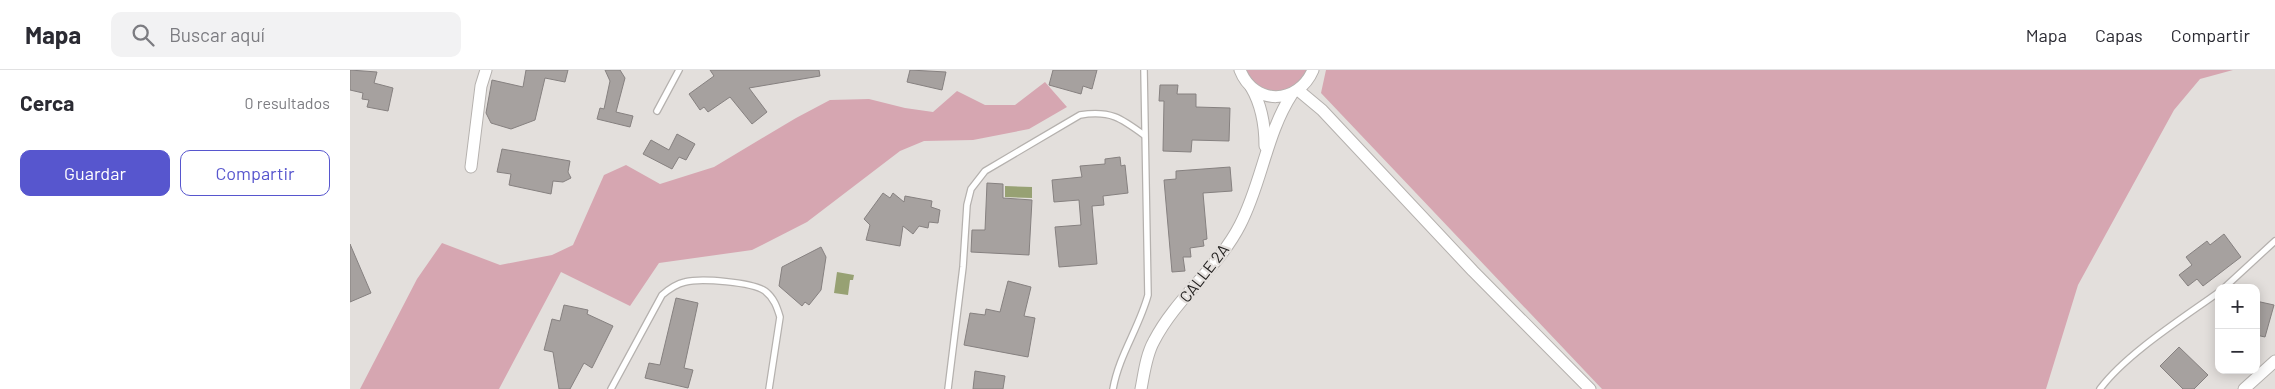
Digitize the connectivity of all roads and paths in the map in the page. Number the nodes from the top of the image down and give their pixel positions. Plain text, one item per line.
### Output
1 (486, 70) edge
2 (679, 70) edge
3 (1144, 70) edge
4 (1240, 70) edge
5 (1310, 75) edge
6 (1251, 88) junction
7 (1295, 92) junction
8 (1322, 110) junction
9 (657, 111) dead end
10 (1144, 135) junction
11 (1265, 154) junction
12 (471, 167) dead end
13 (2275, 242) edge
14 (2228, 284) edge
15 (2215, 295) edge
16 (2275, 361) edge
17 (611, 389) edge
18 (768, 389) edge
19 (948, 389) edge
20 (1113, 389) edge
21 (1141, 389) edge
22 (1590, 389) edge
23 (2100, 389) edge
24 (2244, 389) edge

1 - 12 street
2 - 9 lane
3 - 10 lane
4 - 6 street, CALLE 2A
5 - 7 street, CALLE 2A
5 - 8 street
6 - 7 street
6 - 11 street, CALLE 2A
7 - 8 street
7 - 11 street, CALLE 2A
8 - 22 street
10 - 19 lane
10 - 20 lane
11 - 21 street, CALLE 2A
13 - 14 lane
15 - 23 lane
16 - 24 street
17 - 18 lane

